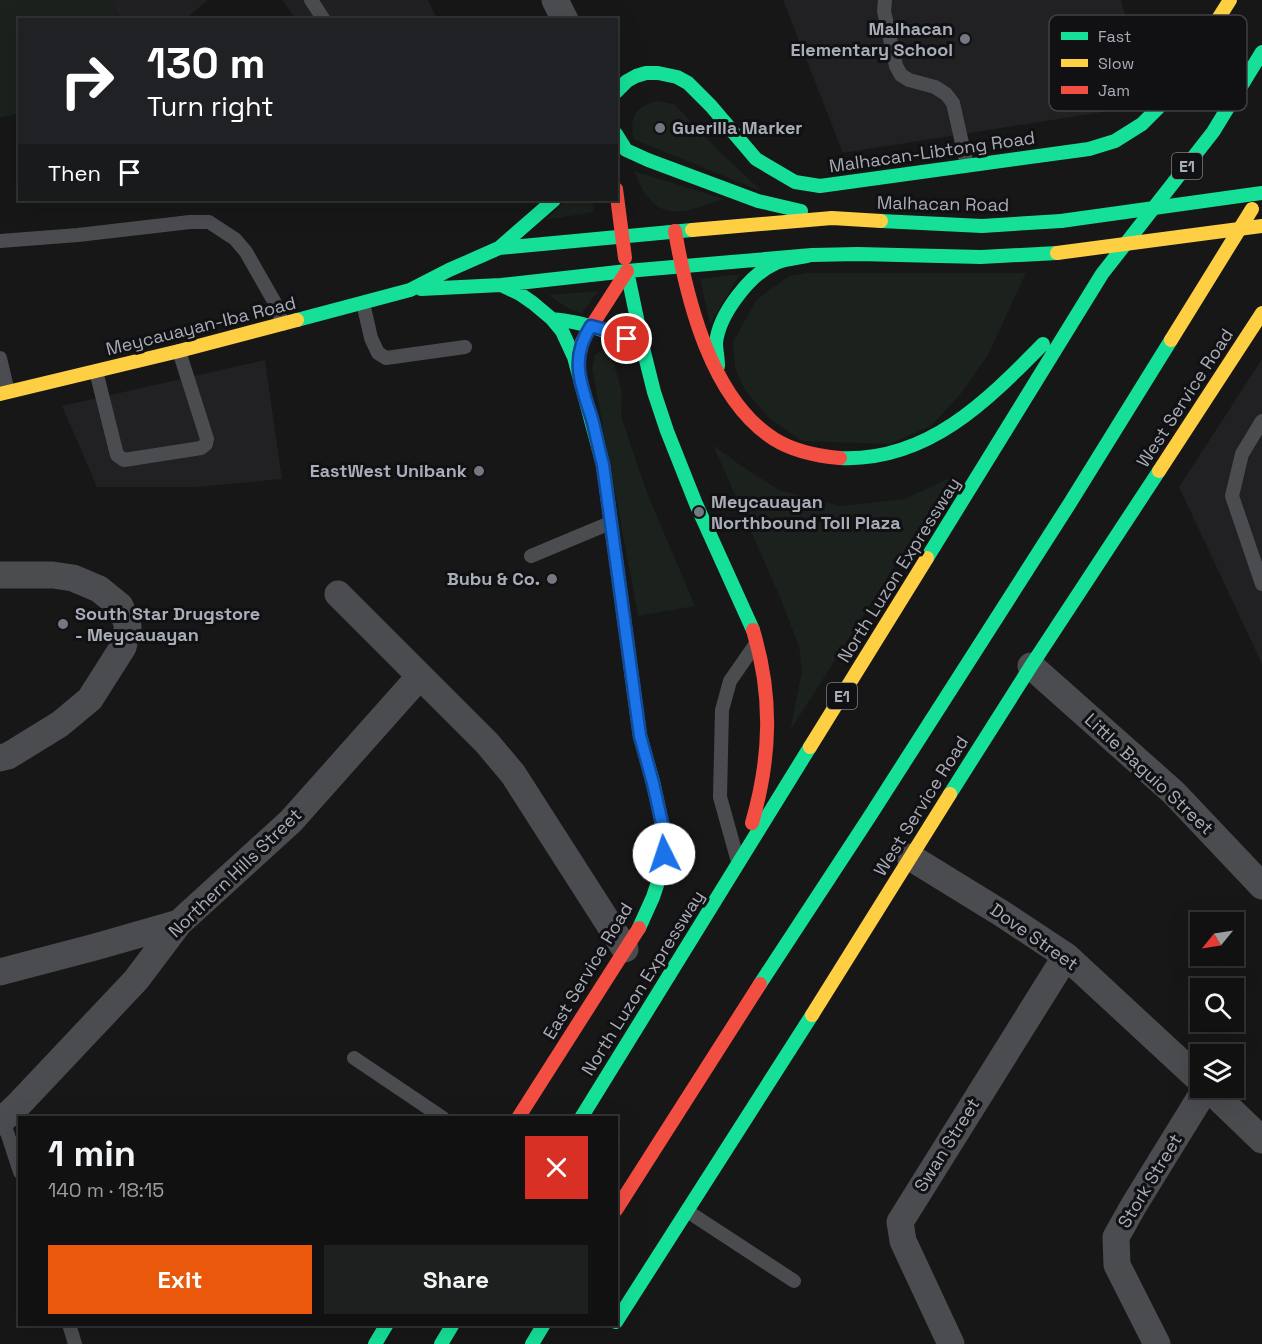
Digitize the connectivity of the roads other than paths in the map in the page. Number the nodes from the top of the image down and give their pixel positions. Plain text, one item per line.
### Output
1 (311, 0) edge
2 (555, 0) edge
3 (885, 0) edge
4 (1230, 0) edge
5 (1220, 15) edge
6 (323, 18) edge
7 (564, 18) edge
8 (1262, 52) edge
9 (1247, 76) edge
10 (618, 90) edge
11 (1156, 111) edge
12 (1226, 111) edge
13 (618, 137) edge
14 (968, 165) junction
15 (1262, 193) edge
16 (553, 201) edge
17 (618, 201) edge
18 (832, 218) junction
19 (1262, 226) edge
20 (675, 231) junction
21 (622, 236) junction
22 (0, 241) edge
23 (499, 248) junction
24 (812, 255) junction
25 (681, 266) junction
26 (627, 271) junction
27 (1102, 274) junction
28 (501, 285) junction
29 (410, 290) junction
30 (363, 303) junction
31 (1262, 313) edge
32 (552, 319) junction
33 (283, 324) junction
34 (591, 326) junction
35 (465, 347) dead end
36 (642, 349) junction
37 (179, 351) junction
38 (0, 358) edge
39 (96, 371) junction
40 (578, 374) junction
41 (719, 374) junction
42 (4, 393) edge
43 (1262, 421) edge
44 (612, 522) junction
45 (531, 556) dead end
46 (0, 575) edge
47 (1262, 584) edge
48 (338, 594) dead end
49 (757, 641) junction
50 (1031, 666) junction
51 (420, 676) junction
52 (0, 758) edge
53 (910, 857) junction
54 (738, 863) junction
55 (1262, 886) edge
56 (179, 923) junction
57 (625, 949) junction
58 (1066, 956) junction
59 (0, 972) edge
60 (354, 1058) dead end
61 (1190, 1071) edge
62 (1201, 1098) edge
63 (1218, 1098) edge
64 (440, 1116) edge
65 (519, 1116) edge
66 (582, 1116) edge
67 (1, 1121) edge
68 (1262, 1140) edge
69 (18, 1167) edge
70 (618, 1207) edge
71 (687, 1211) junction
72 (794, 1281) dead end
73 (618, 1319) edge
74 (70, 1326) edge
75 (386, 1326) edge
76 (452, 1326) edge
77 (543, 1326) edge
78 (75, 1344) edge
79 (375, 1344) edge
80 (441, 1344) edge
81 (532, 1344) edge
82 (951, 1344) edge
83 (1157, 1344) edge

1 - 6 lane
2 - 7 street
3 - 14 lane
4 - 5 main road, Malhacan-Libtong Road
8 - 9 main road, North Luzon Expressway / E1
10 - 14 main road, Malhacan-Libtong Road
11 - 14 main road, Malhacan-Libtong Road
12 - 27 main road, North Luzon Expressway / E1
13 - 18 main road
15 - 18 main road, Malhacan Road, bridge
15 - 70 main road
16 - 23 main road
17 - 21 main road
18 - 20 main road, Malhacan Road
19 - 24 main road, bridge
20 - 21 main road, Malhacan Road
20 - 25 main road
21 - 23 main road, Meycauayan-Iba Road
21 - 26 main road
22 - 33 lane
23 - 29 main road, Meycauayan-Iba Road
24 - 25 main road
24 - 41 main road
25 - 26 main road
25 - 41 main road
26 - 28 main road, Meycauayan-Iba Road
26 - 34 main road, East Service Road
26 - 36 main road
27 - 41 main road
27 - 54 main road, North Luzon Expressway / E1
28 - 29 main road, Meycauayan-Iba Road
28 - 32 main road, East Service Road
29 - 30 main road, Meycauayan-Iba Road
30 - 33 main road, Meycauayan-Iba Road
30 - 35 lane
31 - 50 main road, West Service Road
32 - 34 main road
32 - 40 main road, East Service Road
33 - 37 main road, Meycauayan-Iba Road
34 - 36 main road
34 - 40 main road, East Service Road
36 - 49 main road
37 - 39 main road, Meycauayan-Iba Road
37 - 39 lane
38 - 42 lane
39 - 42 main road, Meycauayan-Iba Road
40 - 44 main road, East Service Road
43 - 47 lane
44 - 45 lane
44 - 57 main road, East Service Road
46 - 52 street
48 - 51 street
49 - 54 main road
49 - 54 lane
50 - 53 main road, West Service Road
50 - 55 street, Little Baguio Street
51 - 56 street, Northern Hills Street
51 - 57 street
53 - 58 street, Dove Street
53 - 71 main road, West Service Road
54 - 66 main road, North Luzon Expressway / E1
56 - 59 street
56 - 67 street, Northern Hills Street
57 - 65 main road, East Service Road
58 - 61 street, Dove Street
58 - 82 street, Swan Street
60 - 64 lane
62 - 83 street, Stork Street
63 - 68 street
67 - 69 lane
71 - 72 lane
71 - 73 main road, West Service Road
74 - 78 lane
75 - 79 main road
76 - 80 main road
77 - 81 main road

